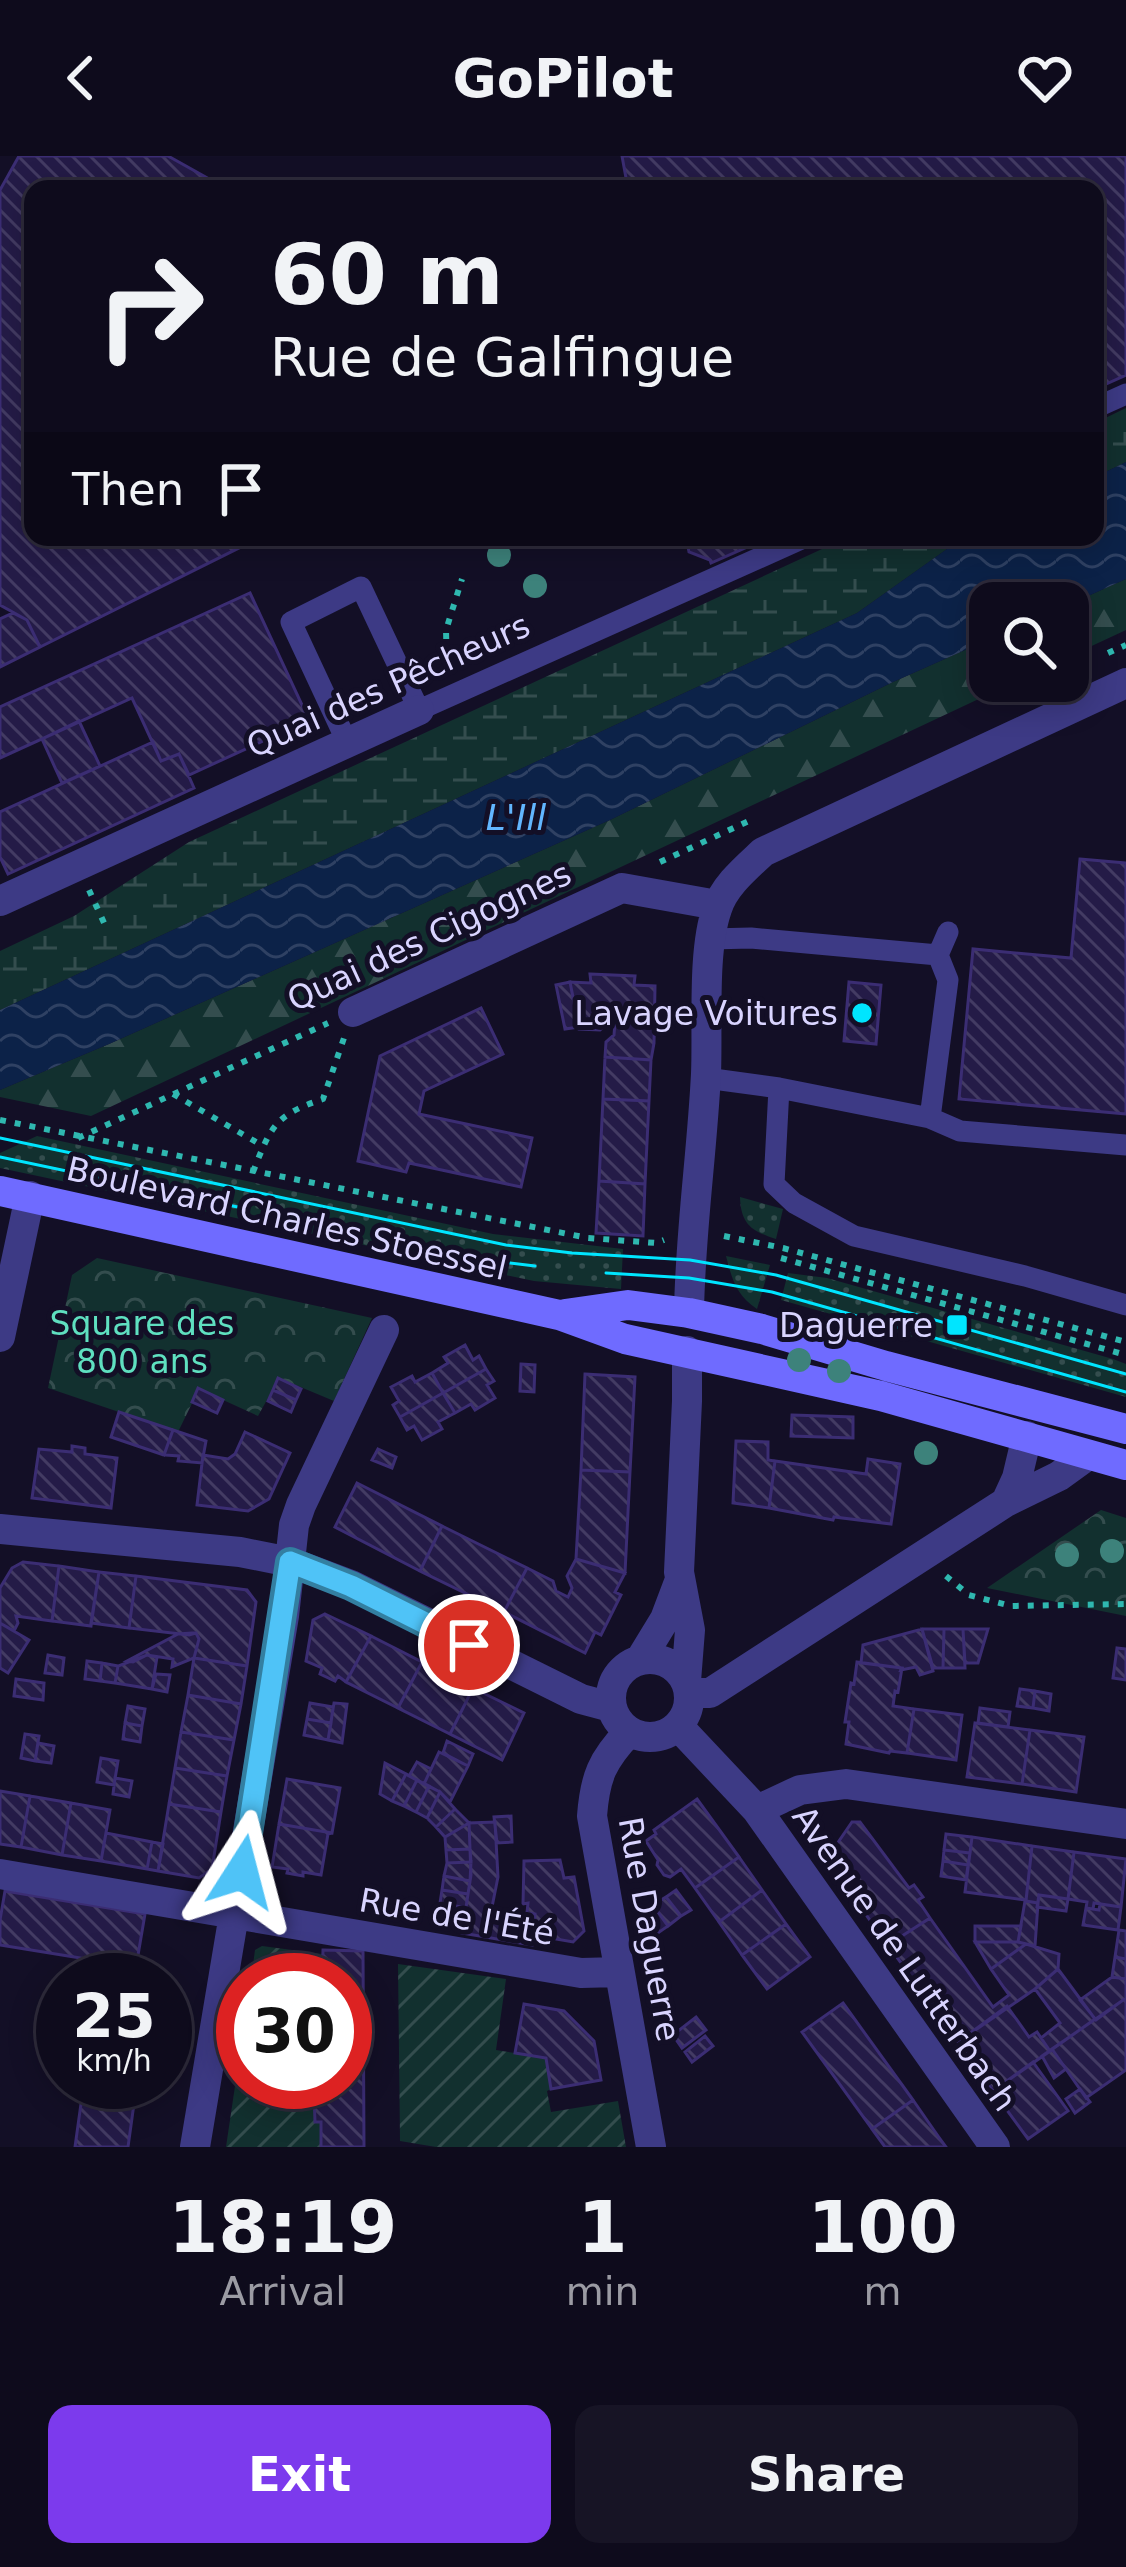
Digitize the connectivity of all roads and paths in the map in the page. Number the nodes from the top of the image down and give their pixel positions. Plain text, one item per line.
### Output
1 (786, 546) edge
2 (462, 579) dead end
3 (1126, 683) edge
4 (455, 694) junction
5 (419, 710) junction
6 (346, 742) junction
7 (0, 901) edge
8 (717, 905) junction
9 (948, 932) dead end
10 (710, 939) junction
11 (938, 955) junction
12 (353, 1012) junction
13 (706, 1078) junction
14 (779, 1088) junction
15 (172, 1094) junction
16 (930, 1118) junction
17 (0, 1120) edge
18 (78, 1138) junction
19 (1126, 1145) edge
20 (263, 1146) junction
21 (253, 1172) junction
22 (15, 1194) edge
23 (692, 1232) junction
24 (781, 1258) dead end
25 (1126, 1304) edge
26 (689, 1313) junction
27 (559, 1315) junction
28 (384, 1330) dead end
29 (0, 1337) edge
30 (1126, 1342) edge
31 (687, 1351) junction
32 (1126, 1355) edge
33 (1126, 1429) edge
34 (1028, 1436) junction
35 (1088, 1455) junction
36 (1126, 1465) edge
37 (1006, 1502) junction
38 (0, 1529) edge
39 (920, 1556) junction
40 (290, 1562) junction
41 (679, 1582) junction
42 (1126, 1604) edge
43 (640, 1660) junction
44 (687, 1687) junction
45 (620, 1719) junction
46 (678, 1726) junction
47 (757, 1810) junction
48 (1126, 1824) edge
49 (0, 1874) edge
50 (236, 1915) junction
51 (620, 1972) junction
52 (195, 2147) edge
53 (651, 2147) edge
54 (995, 2147) edge

1 - 4 lane, Quai des Pêcheurs
2 - 4 path
3 - 8 street
4 - 5 lane, Quai des Pêcheurs
5 - 6 street, Quai des Pêcheurs
5 - 6 lane
6 - 7 street, Quai des Pêcheurs
8 - 10 street
8 - 12 street, Quai des Cigognes
9 - 11 lane
10 - 11 lane
10 - 13 street
11 - 16 lane
12 - 15 path, Quai des Cigognes
12 - 20 path
13 - 14 lane
13 - 23 street
14 - 16 lane
14 - 25 lane
15 - 18 path, Quai des Cigognes
15 - 20 path
16 - 19 lane
17 - 18 path
18 - 21 path
20 - 21 path
21 - 23 path
22 - 27 main road, Boulevard Charles Stoessel
22 - 29 street
23 - 26 street
23 - 30 path
24 - 32 path
26 - 27 main road, Boulevard Charles Stoessel
26 - 31 main road
26 - 33 main road, Boulevard Charles Stoessel
27 - 31 main road, Boulevard Charles Stoessel
28 - 40 street
31 - 34 main road, Boulevard Charles Stoessel
31 - 41 street
34 - 35 main road, Boulevard Charles Stoessel
34 - 37 street
35 - 36 main road, Boulevard Charles Stoessel
35 - 37 street
37 - 39 street
38 - 40 street
39 - 42 path
39 - 44 street
40 - 45 street
40 - 50 street
41 - 43 street
41 - 44 street
43 - 44 street
43 - 45 street
44 - 46 street
45 - 46 street
45 - 51 street, Rue Daguerre
46 - 47 street, Avenue de Lutterbach
47 - 48 street
47 - 54 street, Avenue de Lutterbach
49 - 50 street, Rue de l'Été
50 - 51 street, Rue de l'Été
50 - 52 street
51 - 53 street, Rue Daguerre

